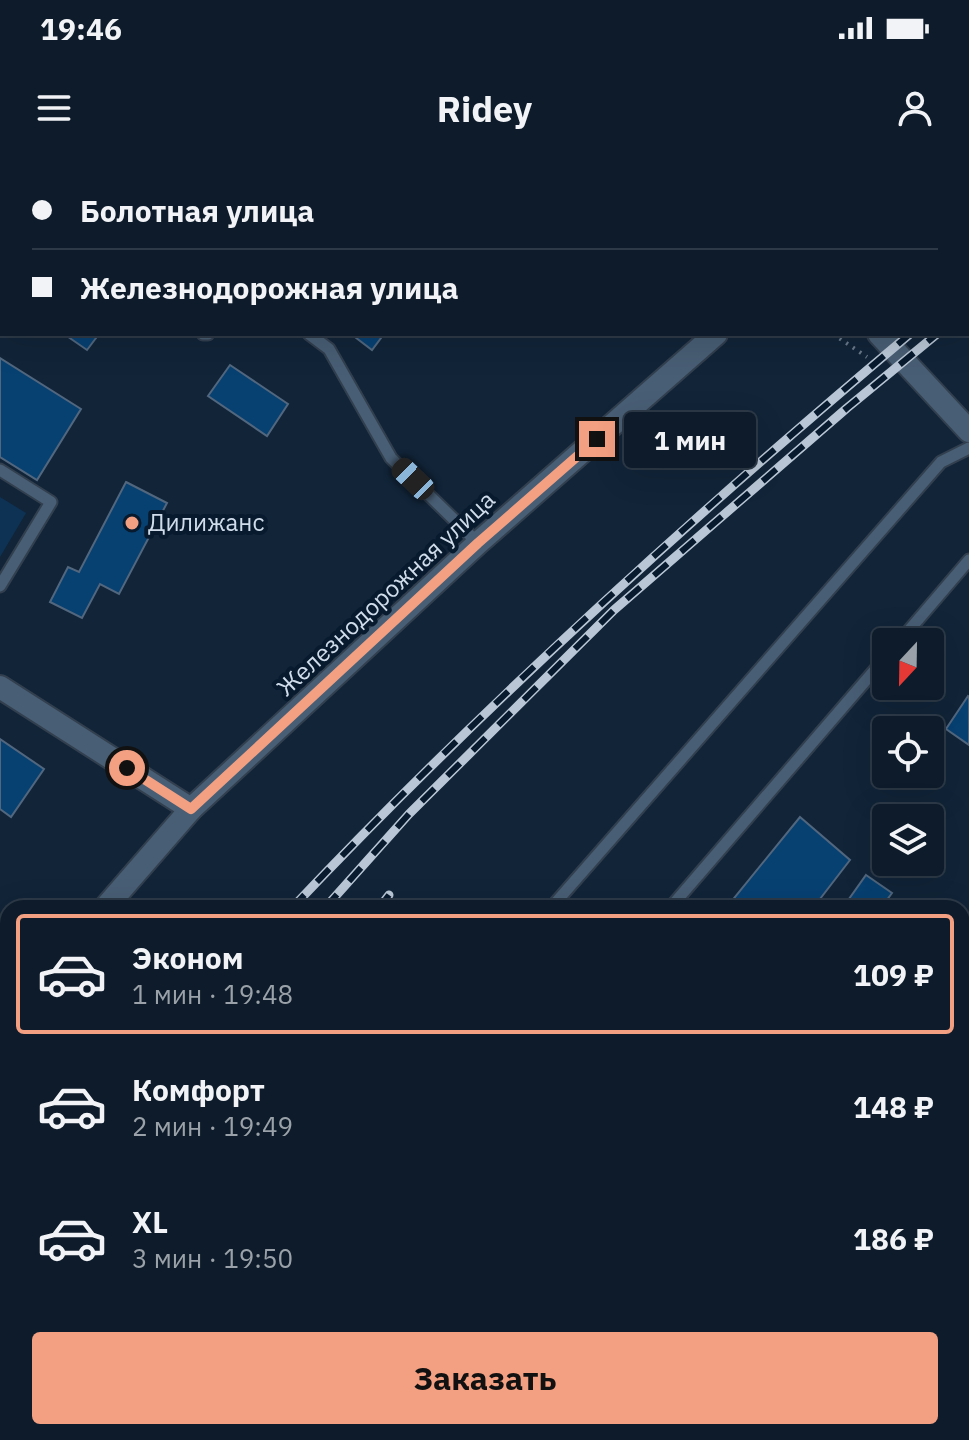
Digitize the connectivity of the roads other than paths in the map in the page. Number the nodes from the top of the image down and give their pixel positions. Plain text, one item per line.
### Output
1 (312, 336) edge
2 (714, 336) edge
3 (881, 336) edge
4 (969, 431) edge
5 (969, 448) edge
6 (0, 470) edge
7 (478, 543) junction
8 (969, 560) edge
9 (0, 586) edge
10 (911, 628) edge
11 (872, 673) edge
12 (0, 687) edge
13 (191, 809) junction
14 (112, 900) edge
15 (558, 900) edge
16 (677, 900) edge

1 - 7 lane
2 - 7 street, Железнодорожная улица
3 - 4 street
5 - 15 lane
6 - 9 lane
7 - 13 street, Железнодорожная улица
8 - 10 lane
11 - 16 lane
12 - 13 street
13 - 14 street, Железнодорожная улица

